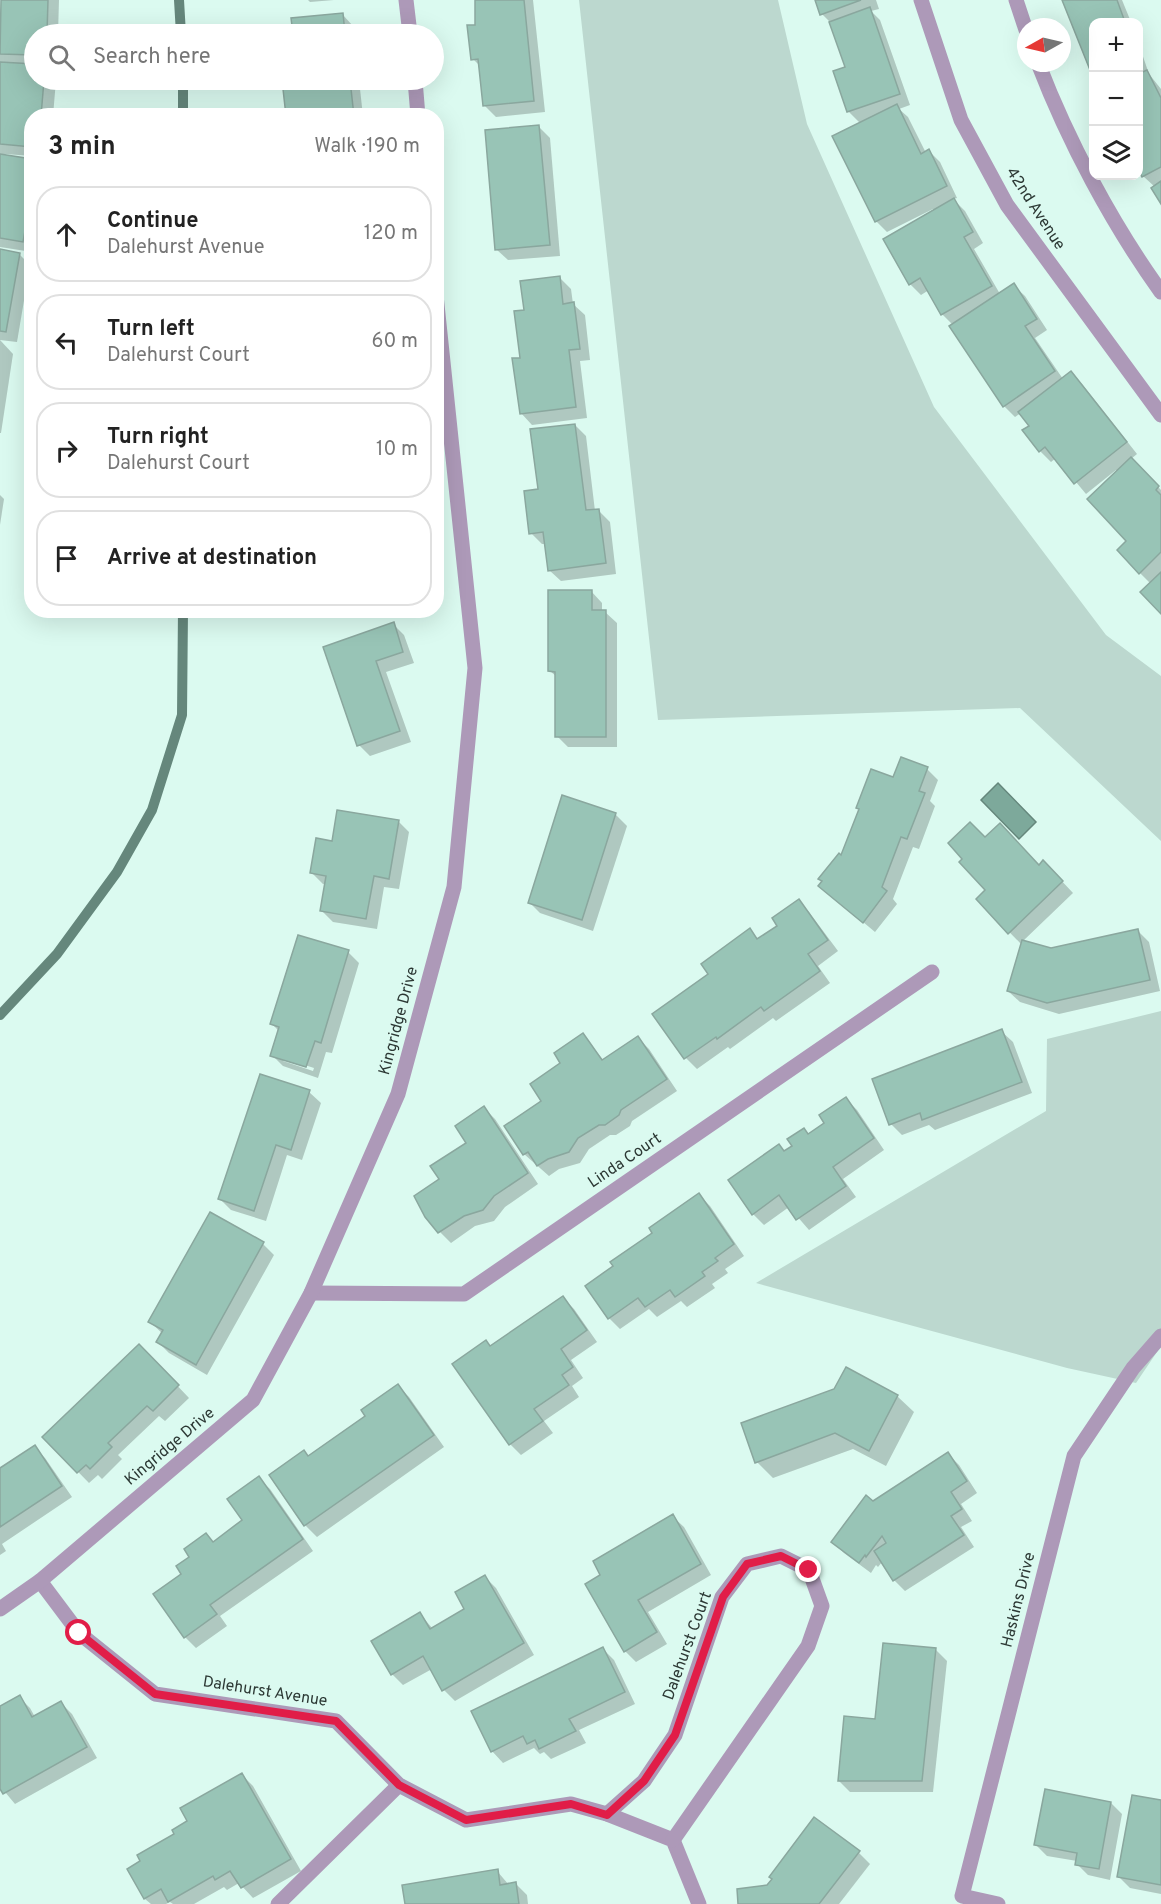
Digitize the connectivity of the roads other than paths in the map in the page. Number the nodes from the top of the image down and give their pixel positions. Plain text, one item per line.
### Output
1 (406, 0) edge
2 (921, 0) edge
3 (1016, 0) edge
4 (1022, 18) edge
5 (409, 24) edge
6 (1042, 72) edge
7 (416, 90) edge
8 (417, 108) edge
9 (1161, 291) edge
10 (444, 372) edge
11 (1161, 415) edge
12 (932, 972) dead end
13 (311, 1293) junction
14 (1161, 1336) edge
15 (40, 1581) junction
16 (0, 1609) edge
17 (399, 1785) junction
18 (607, 1815) junction
19 (673, 1840) junction
20 (278, 1904) edge
21 (699, 1904) edge
22 (998, 1904) edge

1 - 5 street
2 - 11 street, 42nd Avenue
3 - 4 street
6 - 9 street
7 - 8 street
10 - 13 street, Kingridge Drive
12 - 13 street, Linda Court
13 - 15 street, Kingridge Drive
14 - 22 street, Haskins Drive
15 - 16 street, Kingridge Drive
15 - 17 street, Dalehurst Avenue
17 - 18 street, Dalehurst Avenue
17 - 20 street
18 - 19 street, Dalehurst Avenue
18 - 19 street, Dalehurst Court
19 - 21 street

